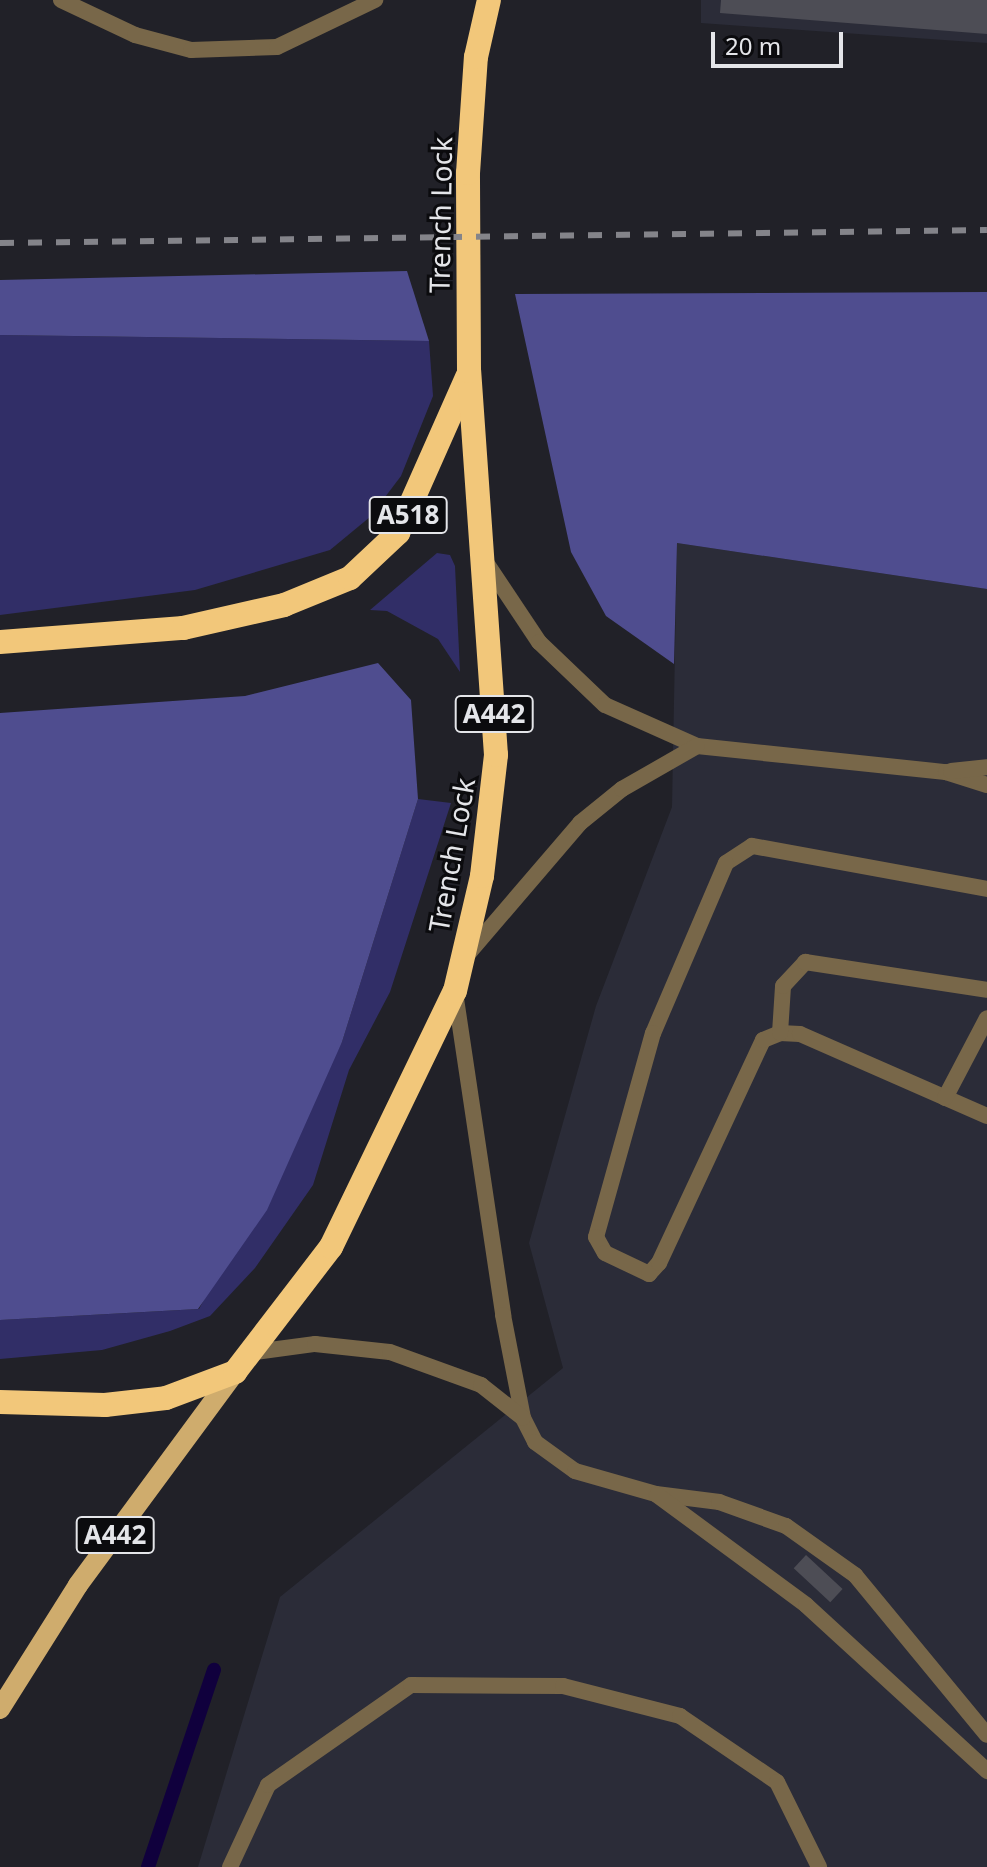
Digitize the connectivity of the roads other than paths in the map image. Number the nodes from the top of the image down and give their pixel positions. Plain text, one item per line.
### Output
1 (61, 0) edge
2 (375, 0) edge
3 (489, 0) edge
4 (469, 371) junction
5 (487, 564) junction
6 (0, 642) edge
7 (697, 746) junction
8 (987, 767) edge
9 (946, 772) junction
10 (987, 785) edge
11 (987, 889) edge
12 (463, 959) junction
13 (987, 990) edge
14 (455, 991) junction
15 (987, 1018) edge
16 (780, 1033) junction
17 (945, 1098) junction
18 (987, 1116) edge
19 (255, 1352) junction
20 (235, 1372) junction
21 (0, 1402) edge
22 (523, 1418) junction
23 (656, 1494) junction
24 (0, 1709) edge
25 (987, 1735) edge
26 (987, 1771) edge
27 (230, 1867) edge
28 (819, 1867) edge

1 - 2 lane
3 - 4 highway, Trench Lock / A442
4 - 5 highway, Trench Lock / A442
4 - 6 highway, A518
5 - 7 lane
5 - 12 highway, Trench Lock / A442
7 - 9 lane
7 - 12 lane
8 - 9 lane
9 - 10 lane
11 - 16 lane
12 - 14 highway, Trench Lock / A442
13 - 16 lane
14 - 19 highway, Trench Lock / A442
14 - 22 lane
15 - 17 lane
16 - 17 lane
17 - 18 lane
19 - 20 highway, Trench Lock / A442
19 - 22 lane
20 - 21 highway, Trench Lock / A442
20 - 24 main road, A442
22 - 23 lane
23 - 25 lane
23 - 26 lane
27 - 28 lane

